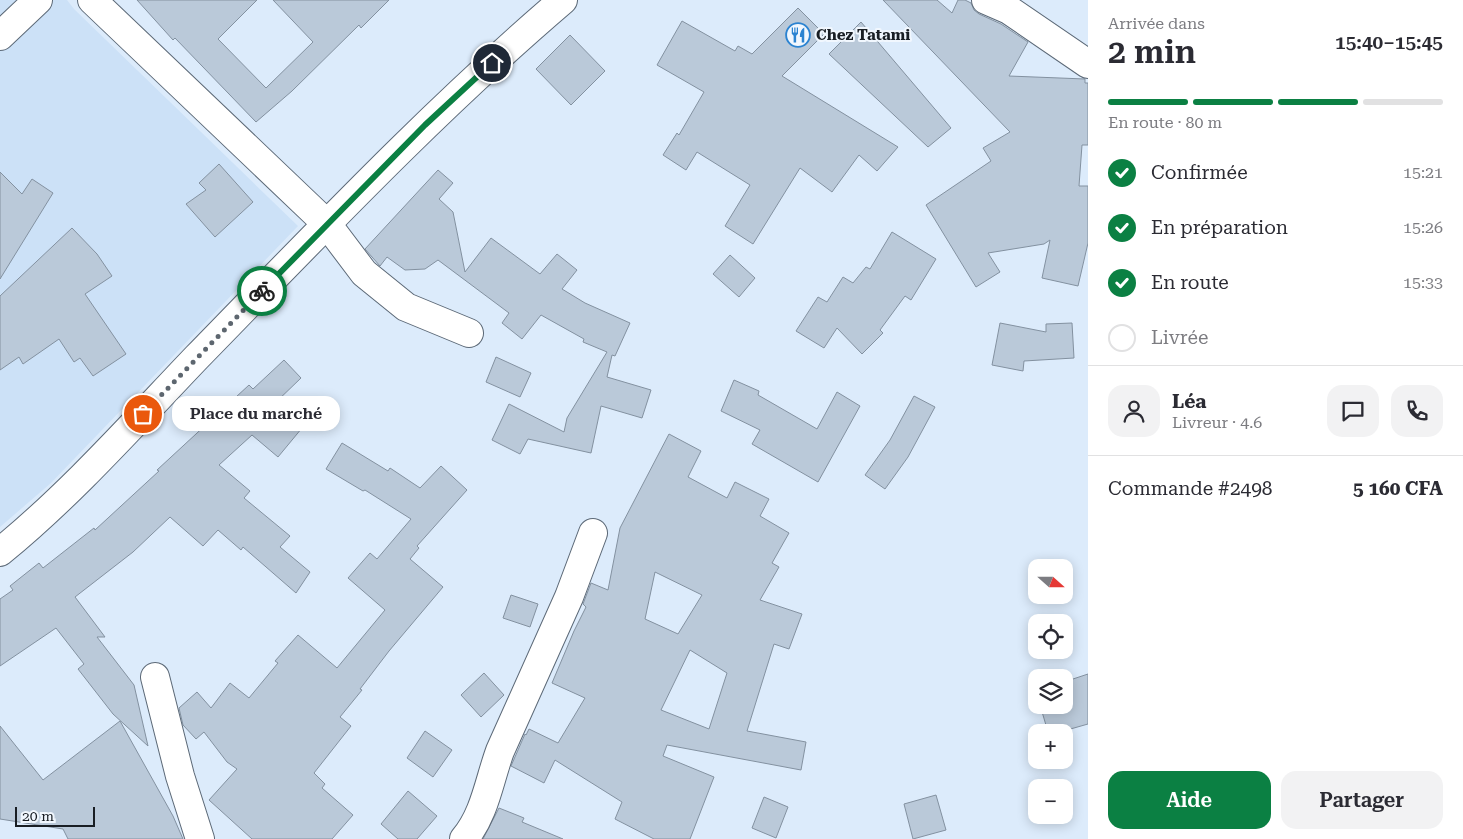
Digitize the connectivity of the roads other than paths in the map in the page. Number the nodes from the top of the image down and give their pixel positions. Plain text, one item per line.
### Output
1 (38, 0) edge
2 (92, 0) edge
3 (563, 0) edge
4 (986, 0) edge
5 (0, 36) edge
6 (1088, 64) edge
7 (327, 224) junction
8 (468, 333) dead end
9 (593, 533) dead end
10 (0, 552) edge
11 (155, 677) dead end
12 (200, 839) edge
13 (464, 839) edge

1 - 5 main road
2 - 7 main road
3 - 7 main road
4 - 6 main road
7 - 8 main road
7 - 10 main road
9 - 13 main road
11 - 12 main road

